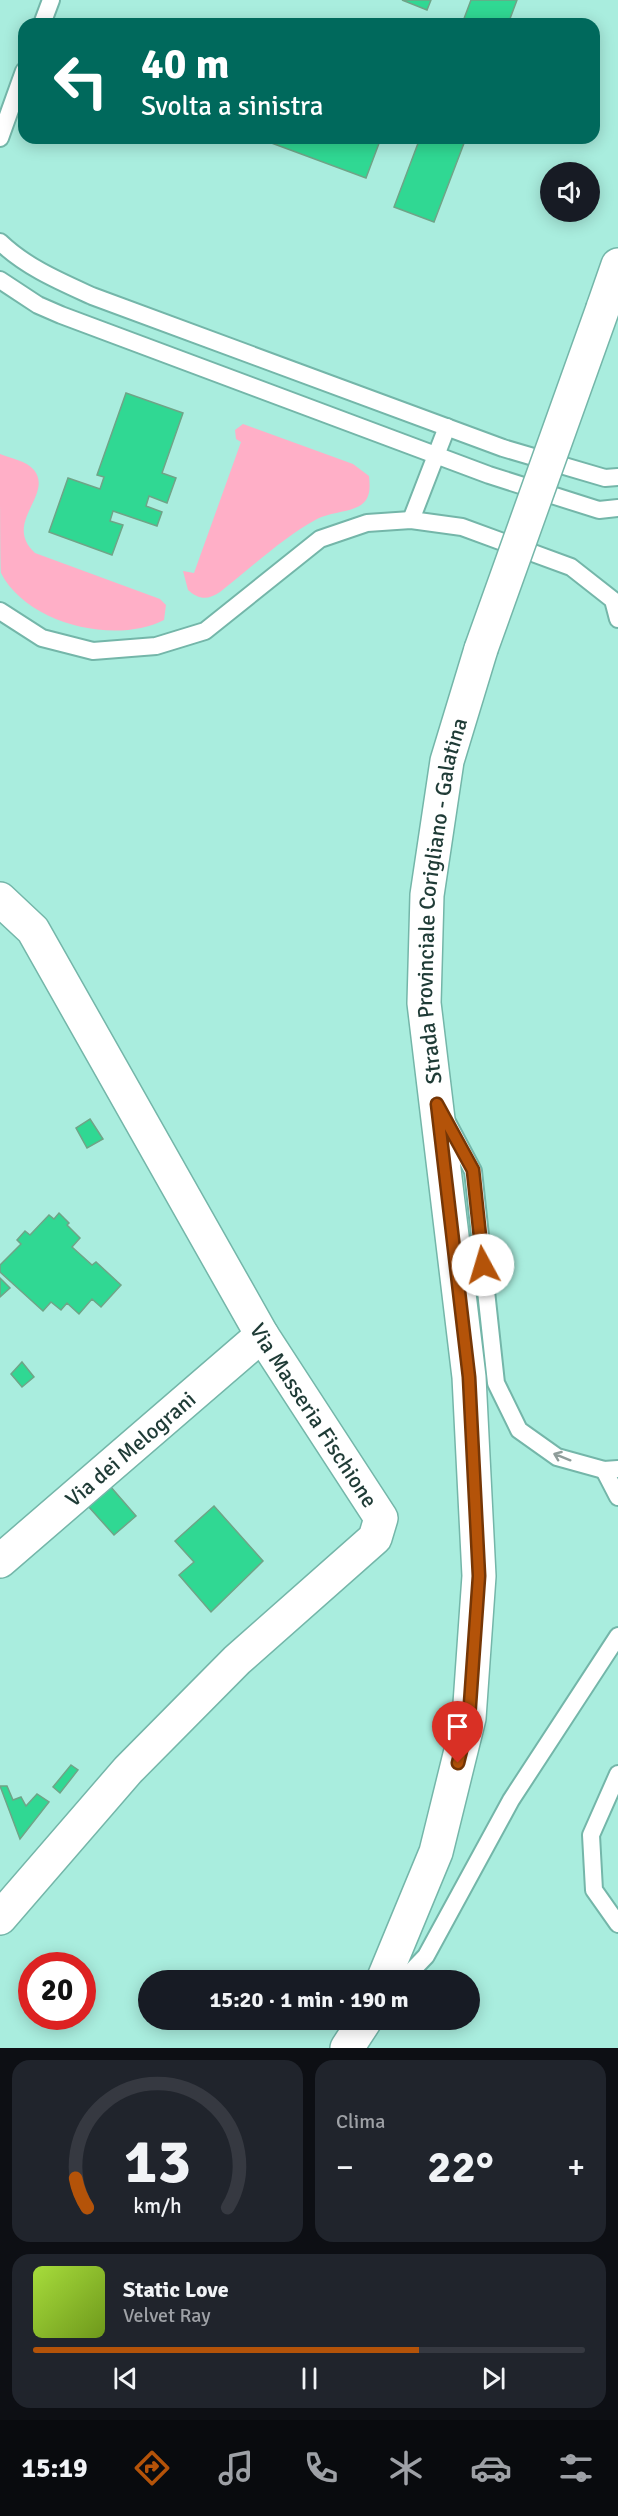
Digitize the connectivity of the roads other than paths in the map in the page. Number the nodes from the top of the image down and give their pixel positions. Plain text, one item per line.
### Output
1 (51, 0) edge
2 (44, 18) edge
3 (18, 85) edge
4 (4, 118) edge
5 (0, 138) edge
6 (0, 242) edge
7 (618, 265) edge
8 (0, 280) edge
9 (447, 427) junction
10 (436, 455) junction
11 (618, 477) edge
12 (618, 508) edge
13 (411, 520) junction
14 (0, 611) edge
15 (618, 619) edge
16 (0, 899) edge
17 (437, 1104) junction
18 (262, 1335) junction
19 (611, 1470) edge
20 (618, 1497) edge
21 (0, 1561) edge
22 (618, 1636) edge
23 (618, 1774) edge
24 (0, 1918) edge
25 (618, 1924) edge
26 (387, 1970) edge
27 (413, 1970) edge
28 (359, 2030) edge
29 (347, 2048) edge

1 - 2 lane
3 - 4 lane
4 - 5 lane
6 - 9 lane
7 - 17 main road, Strada Provinciale Corigliano - Galatina, bridge
8 - 10 lane
9 - 10 lane
9 - 11 lane
10 - 12 lane
10 - 13 lane
13 - 14 lane
13 - 15 lane
16 - 18 main road, Via Masseria Fischione
19 -> 17 lane
17 - 26 main road, Strada Provinciale Corigliano - Galatina
18 - 21 main road, Via dei Melograni
18 - 24 main road, Via Masseria Fischione
19 - 20 lane
22 - 27 lane
23 - 25 lane
28 - 29 main road

